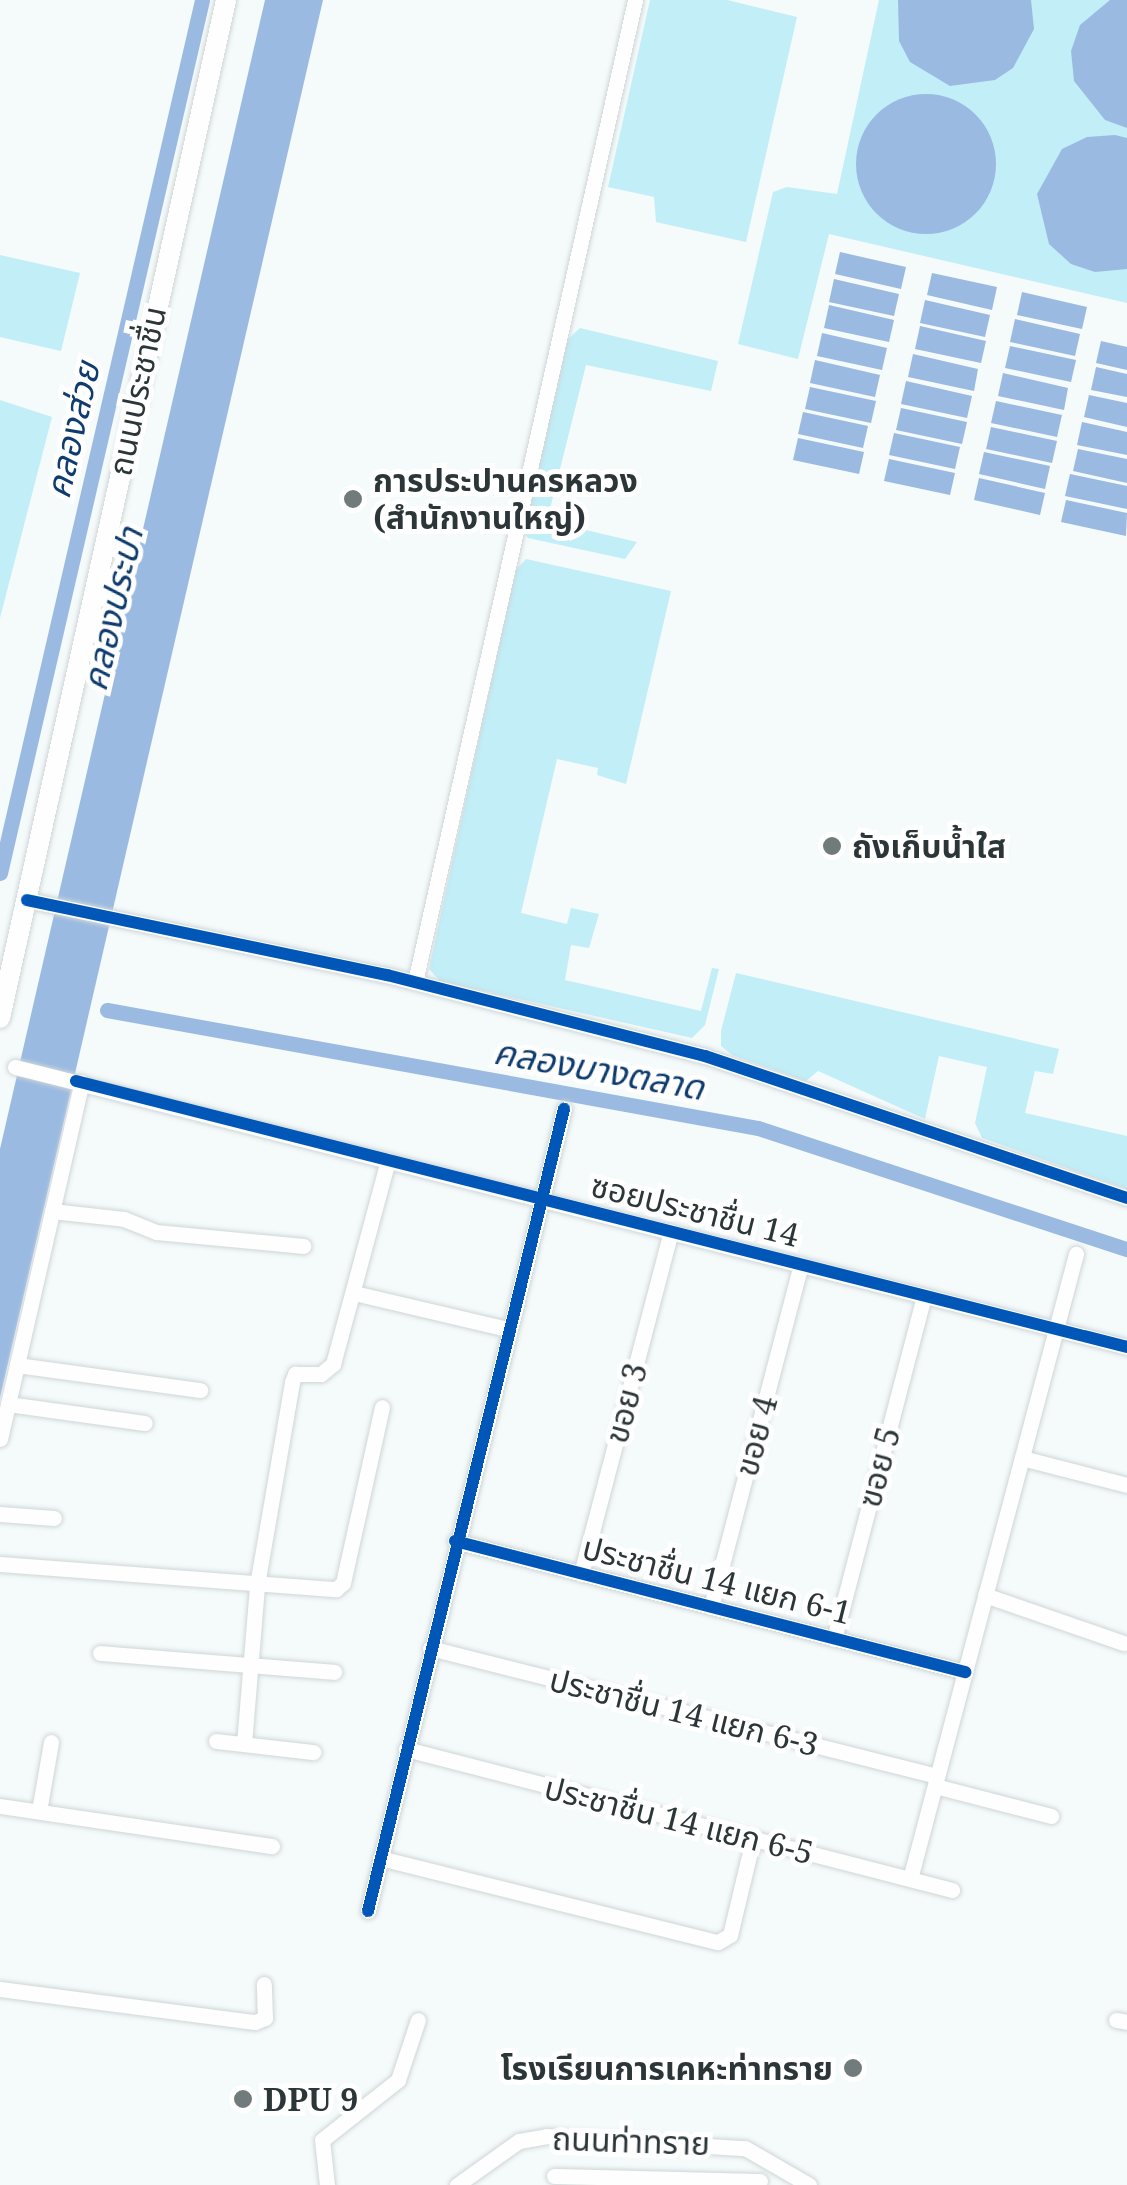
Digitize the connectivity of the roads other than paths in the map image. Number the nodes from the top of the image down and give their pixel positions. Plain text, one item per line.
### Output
1 (226, 0) edge
2 (635, 0) edge
3 (37, 902) junction
4 (416, 982) junction
5 (0, 1018) edge
6 (15, 1067) dead end
7 (79, 1081) junction
8 (564, 1109) dead end
9 (388, 1160) junction
10 (1127, 1198) edge
11 (541, 1199) junction
12 (52, 1211) junction
13 (671, 1232) junction
14 (304, 1246) dead end
15 (1076, 1254) dead end
16 (801, 1265) junction
17 (354, 1292) junction
18 (924, 1296) junction
19 (508, 1329) junction
20 (1056, 1330) junction
21 (1127, 1348) edge
22 (17, 1366) junction
23 (200, 1390) dead end
24 (8, 1404) junction
25 (382, 1408) dead end
26 (145, 1423) dead end
27 (0, 1439) edge
28 (1022, 1458) junction
29 (1127, 1485) edge
30 (0, 1514) edge
31 (54, 1518) dead end
32 (455, 1541) junction
33 (0, 1564) edge
34 (581, 1574) junction
35 (257, 1585) junction
36 (985, 1594) junction
37 (711, 1607) junction
38 (834, 1638) junction
39 (1124, 1644) dead end
40 (430, 1648) junction
41 (100, 1653) dead end
42 (250, 1662) junction
43 (334, 1672) dead end
44 (965, 1672) junction
45 (51, 1742) dead end
46 (216, 1742) dead end
47 (244, 1744) junction
48 (406, 1749) junction
49 (313, 1752) dead end
50 (936, 1781) junction
51 (0, 1806) edge
52 (39, 1812) junction
53 (1051, 1816) dead end
54 (753, 1839) junction
55 (272, 1846) dead end
56 (380, 1858) junction
57 (910, 1879) junction
58 (952, 1890) dead end
59 (368, 1912) dead end
60 (264, 1984) dead end
61 (0, 1989) edge
62 (418, 2020) dead end
63 (780, 2166) junction
64 (554, 2176) dead end
65 (643, 2182) edge
66 (760, 2183) edge
67 (327, 2185) edge
68 (457, 2185) edge
69 (809, 2185) edge

1 - 3 main road, ถนนประชาชื่น
2 - 4 street
3 - 4 street
3 - 5 main road, ถนนประชาชื่น
4 - 10 street
6 - 7 street, ซอยประชาชื่น 14
7 - 9 street, ซอยประชาชื่น 14
7 - 12 street
8 - 11 street
9 - 11 street, ซอยประชาชื่น 14
9 - 17 street
11 - 13 street, ซอยประชาชื่น 14
11 - 19 street
12 - 14 street
12 - 22 street
13 - 16 street, ซอยประชาชื่น 14
13 - 34 street, ขอย 3
15 - 20 street
16 - 18 street, ซอยประชาชื่น 14
16 - 37 street, ขอย 4
17 - 19 street
17 - 35 street
18 - 20 street, ซอยประชาชื่น 14
18 - 38 street, ฃอย 5
19 - 32 street
20 - 21 street, ซอยประชาชื่น 14
20 - 28 street
22 - 23 street
22 - 24 street
24 - 26 street
24 - 27 street
25 - 35 street
28 - 29 street
28 - 36 street
30 - 31 street
32 - 34 street, ประชาชื่น 14 แยก 6-1
32 - 40 street
33 - 35 street
34 - 37 street, ประชาชื่น 14 แยก 6-1
35 - 42 street
36 - 39 street
36 - 44 street
37 - 38 street, ประชาชื่น 14 แยก 6-1
38 - 44 street, ประชาชื่น 14 แยก 6-1
40 - 48 street
40 - 50 street, ประชาชื่น 14 แยก 6-3
41 - 42 street
42 - 43 street
42 - 47 street
44 - 50 street
45 - 52 street
46 - 47 street
47 - 49 street
48 - 54 street, ประชาชื่น 14 แยก 6-5
48 - 56 street
50 - 53 street, ประชาชื่น 14 แยก 6-3
50 - 57 street
51 - 52 street
52 - 55 street
54 - 56 street
54 - 57 street, ประชาชื่น 14 แยก 6-5
56 - 59 street
57 - 58 street, ประชาชื่น 14 แยก 6-5
60 - 61 street
62 - 67 street
63 - 66 street
63 - 68 street, ถนนท่าทราย
63 - 69 street, ถนนท่าทราย
64 - 65 street
65 - 66 street

